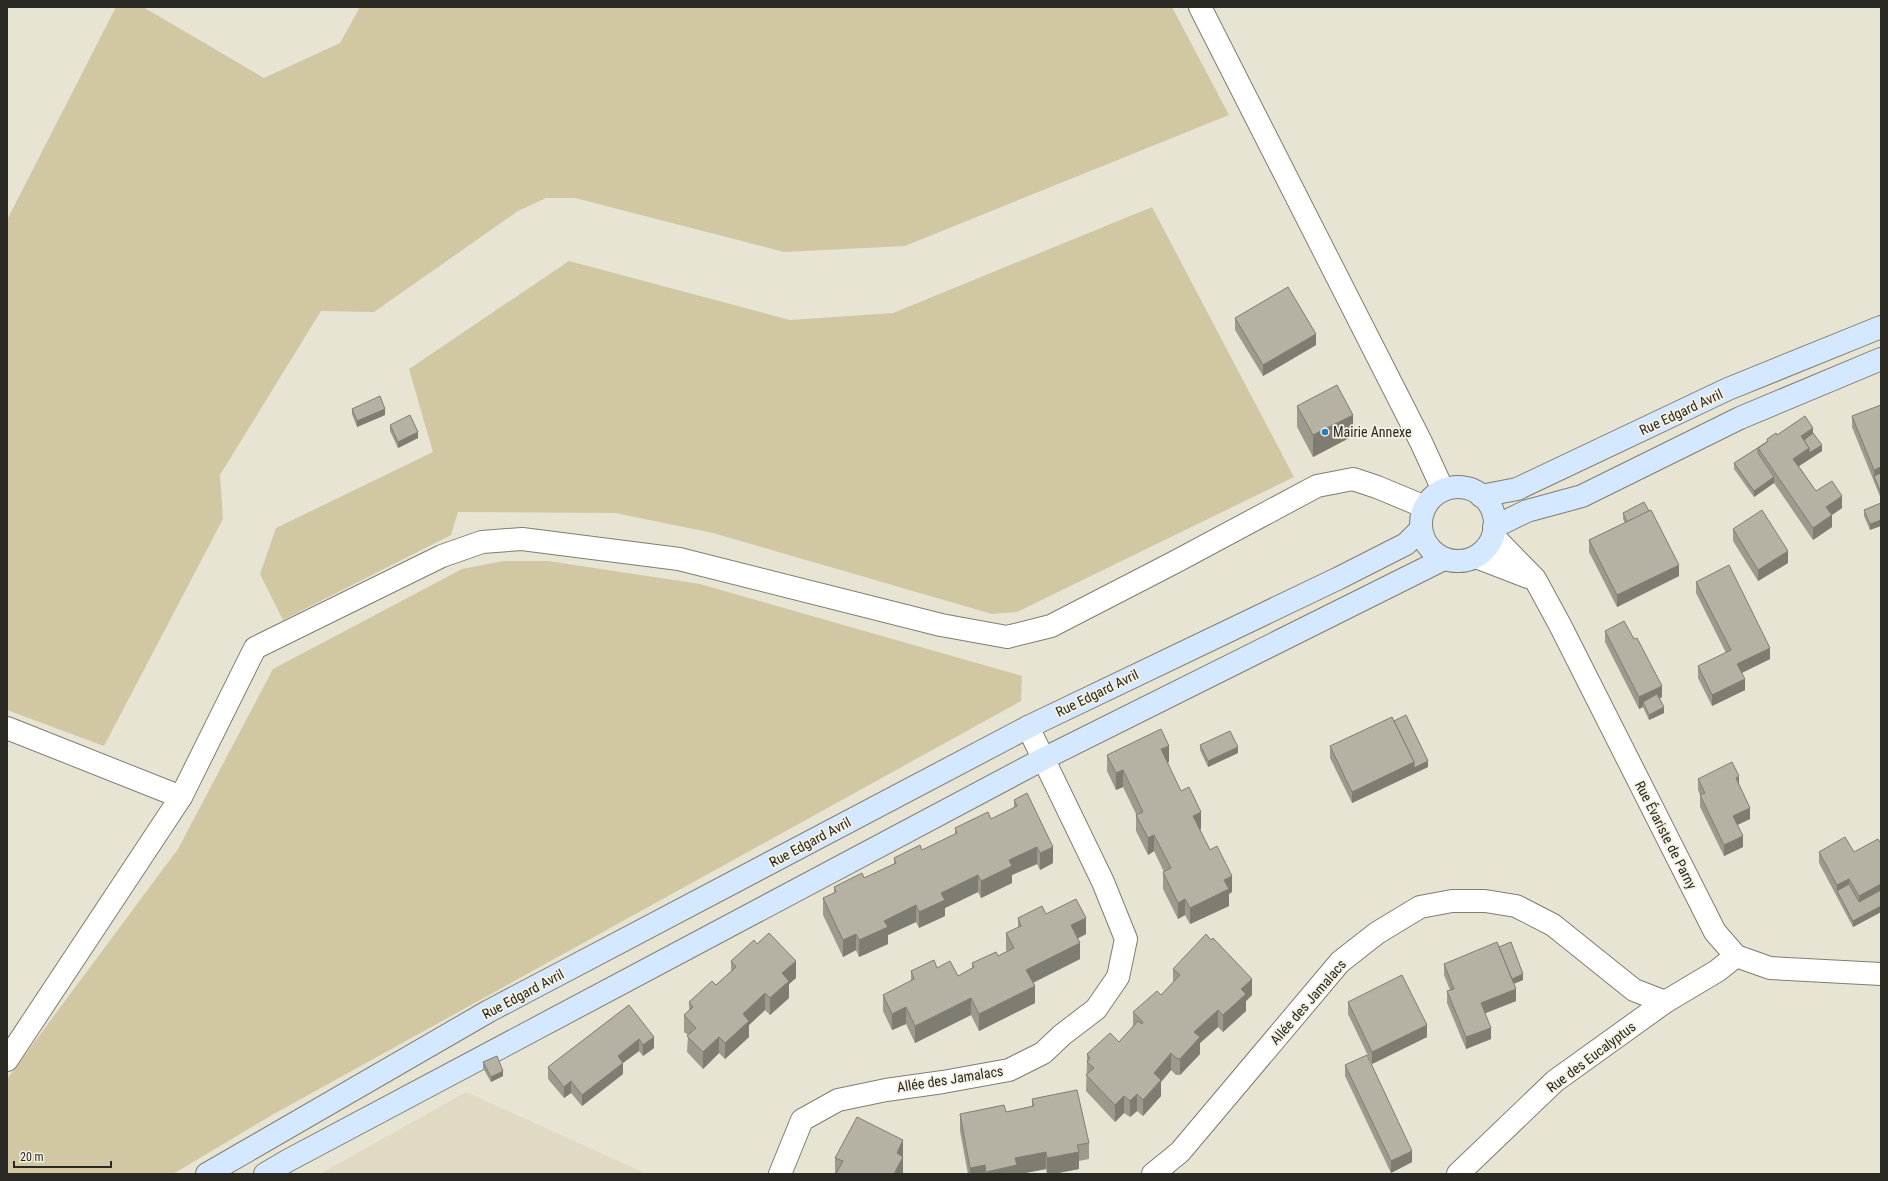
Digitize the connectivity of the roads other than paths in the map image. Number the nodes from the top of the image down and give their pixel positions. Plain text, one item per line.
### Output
1 (1200, 7) edge
2 (1881, 327) edge
3 (1881, 359) edge
4 (1443, 490) junction
5 (1481, 496) junction
6 (1425, 507) junction
7 (1421, 529) junction
8 (1494, 532) junction
9 (1476, 557) junction
10 (1444, 559) junction
11 (1535, 579) junction
12 (1028, 727) junction
13 (7, 728) edge
14 (1043, 759) junction
15 (181, 797) junction
16 (1736, 956) junction
17 (1881, 974) edge
18 (1665, 1002) junction
19 (7, 1060) edge
20 (207, 1174) edge
21 (265, 1174) edge
22 (780, 1174) edge
23 (1153, 1174) edge
24 (1458, 1174) edge

1 - 4 street
2 - 5 street, Rue Edgard Avril
3 - 8 street
4 - 5 street
4 - 6 street
5 - 8 street
6 - 7 street
6 - 15 street
7 - 10 street
7 - 12 street, Rue Edgard Avril
8 - 9 street
8 - 11 street, Rue Évariste de Parny
9 - 10 street
9 - 11 street
10 - 14 street
11 - 16 street, Rue Évariste de Parny
12 - 14 street, Allée des Jamalacs
12 - 20 street, Rue Edgard Avril
13 - 15 street
14 - 21 street
14 - 22 street, Allée des Jamalacs
15 - 19 street
16 - 17 street, Rue Évariste de Parny
16 - 18 street, Rue des Eucalyptus
18 - 23 street, Allée des Jamalacs
18 - 24 street, Rue des Eucalyptus

